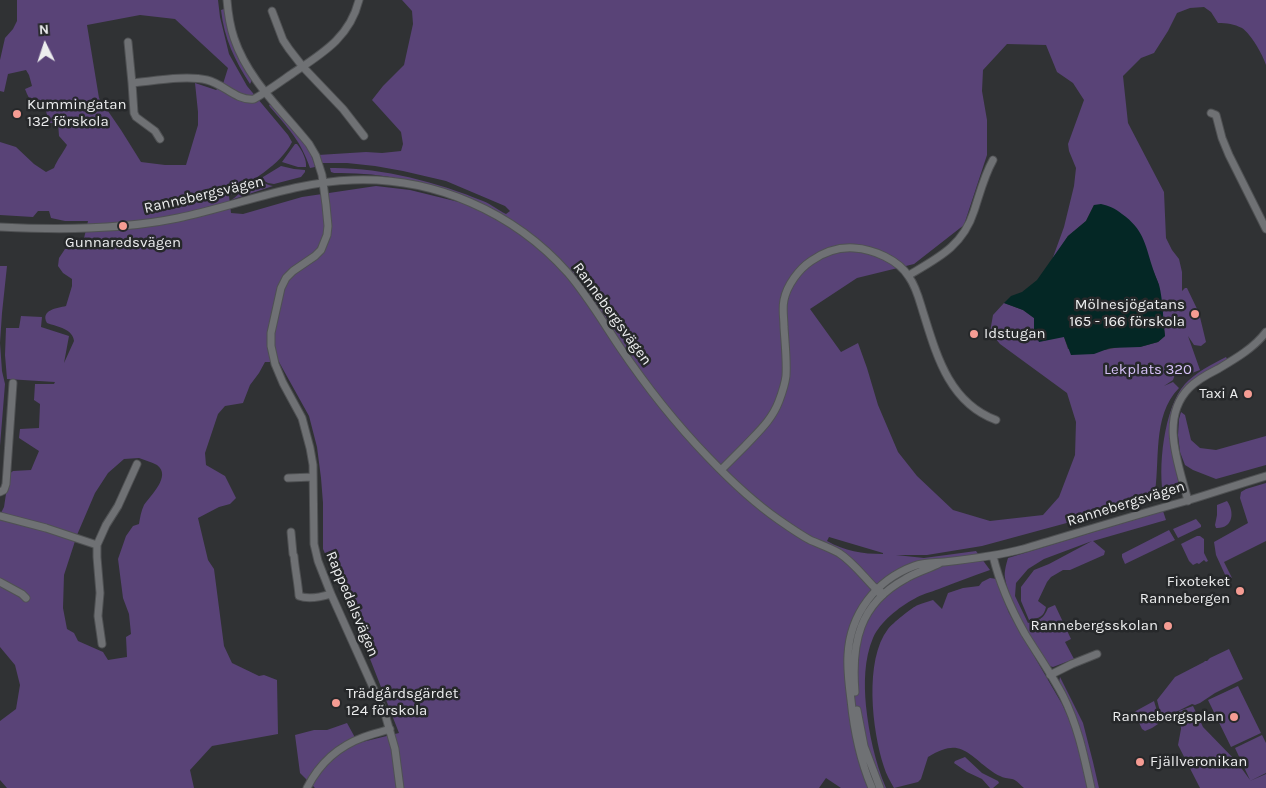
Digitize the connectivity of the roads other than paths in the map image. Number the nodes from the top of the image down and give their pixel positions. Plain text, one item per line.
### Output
1 (227, 0) edge
2 (359, 0) edge
3 (272, 12) dead end
4 (128, 42) dead end
5 (302, 67) junction
6 (132, 83) junction
7 (265, 92) junction
8 (1211, 113) dead end
9 (364, 136) dead end
10 (160, 139) dead end
11 (993, 160) dead end
12 (323, 183) junction
13 (0, 227) edge
14 (1266, 229) edge
15 (909, 275) junction
16 (1266, 332) edge
17 (13, 383) dead end
18 (996, 420) dead end
19 (137, 464) dead end
20 (721, 470) junction
21 (1266, 476) edge
22 (313, 477) junction
23 (288, 478) dead end
24 (0, 492) edge
25 (1188, 501) junction
26 (0, 516) edge
27 (291, 532) dead end
28 (98, 544) junction
29 (993, 556) junction
30 (0, 582) edge
31 (879, 592) junction
32 (331, 594) junction
33 (26, 598) dead end
34 (102, 644) dead end
35 (1097, 654) dead end
36 (1050, 675) junction
37 (390, 730) junction
38 (307, 788) edge
39 (400, 788) edge
40 (872, 788) edge
41 (880, 788) edge
42 (1091, 788) edge

1 - 7 street, Rappedalsvägen
2 - 5 street
3 - 5 street
4 - 6 street
5 - 7 street
5 - 9 street
6 - 7 street
6 - 10 street
7 - 12 street, Rappedalsvägen
8 - 14 street
11 - 15 street
12 - 13 street, Rannebergsvägen
12 - 20 street, Rannebergsvägen
12 - 22 street, Rappedalsvägen
15 - 18 street
15 - 20 street
16 - 25 street
17 - 24 street
19 - 28 street
20 - 31 street, Rannebergsvägen
21 - 25 street, Rannebergsvägen
22 - 23 street
22 - 32 street, Rappedalsvägen
25 - 29 street, Rannebergsvägen
26 - 28 street
27 - 32 street
28 - 34 street
29 - 31 street, Rannebergsvägen
29 - 36 street
30 - 33 street
31 - 40 street
31 - 41 street
32 - 37 street, Rappedalsvägen
35 - 36 street
36 - 42 street
37 - 38 street
37 - 39 street, Rappedalsvägen

